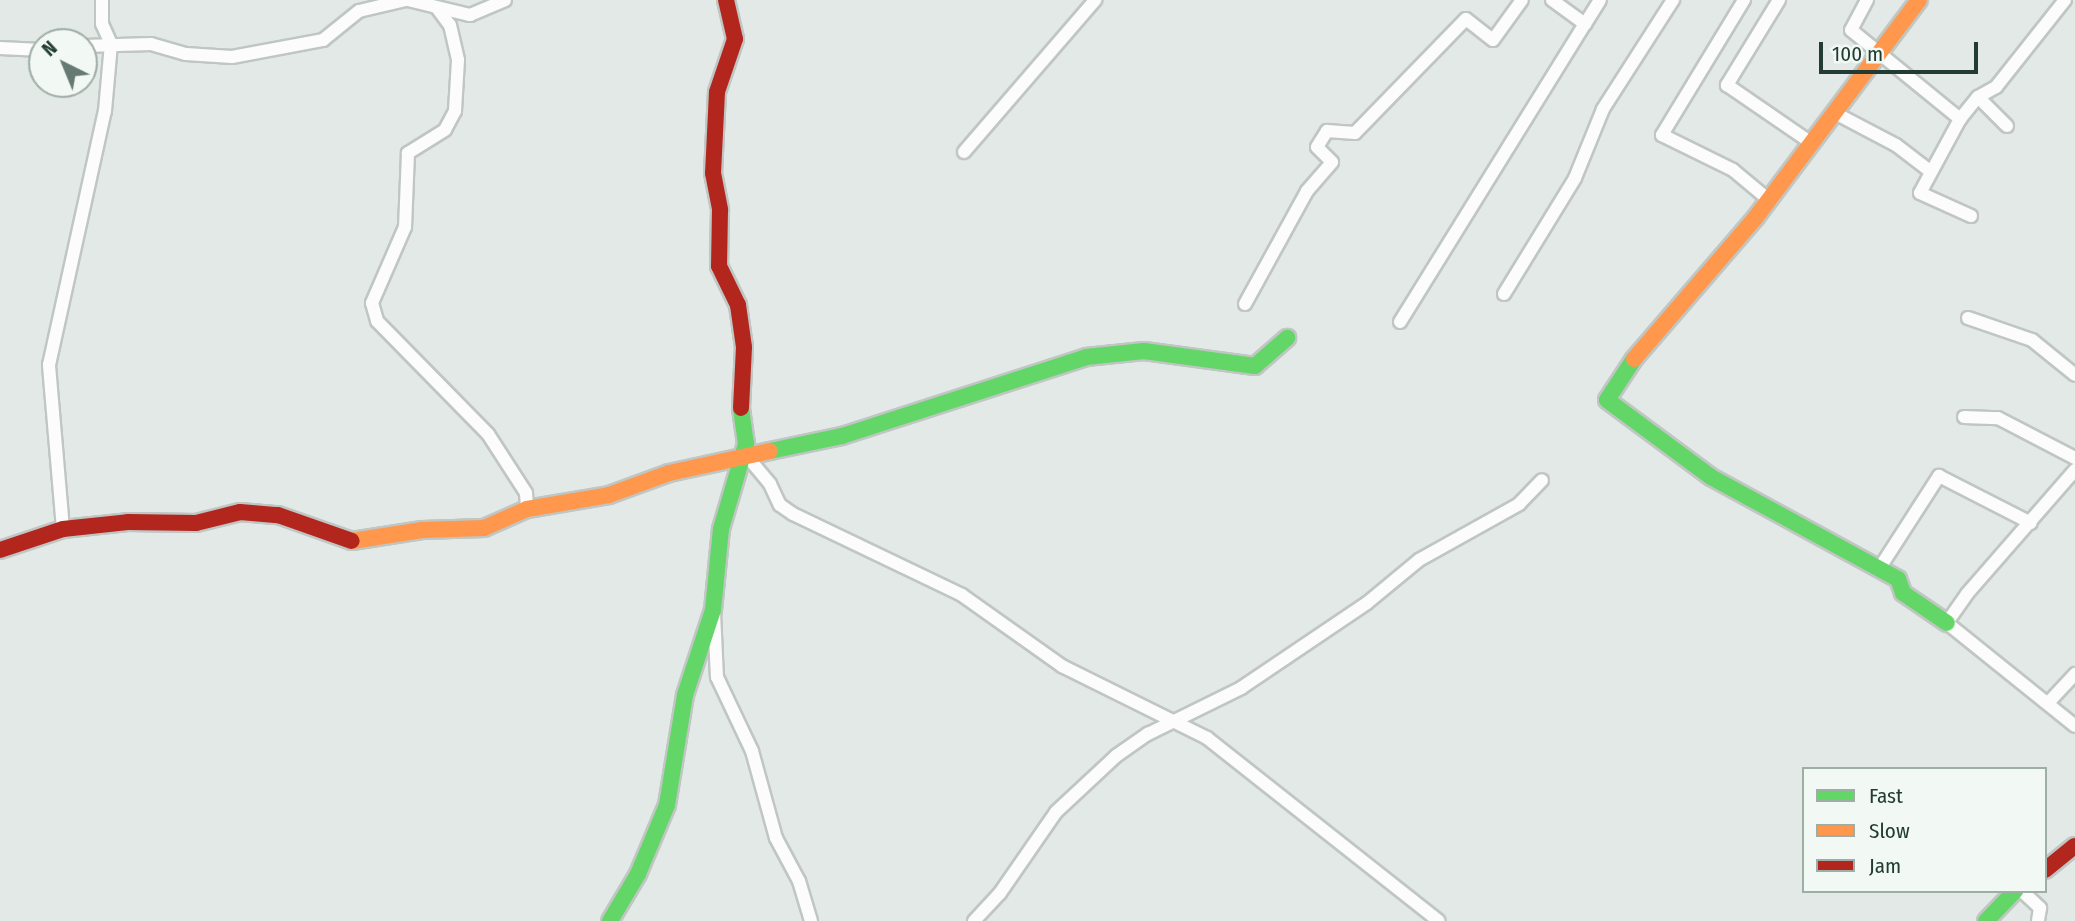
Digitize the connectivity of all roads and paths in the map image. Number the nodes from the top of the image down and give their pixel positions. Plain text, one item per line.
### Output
1 (102, 0) edge
2 (406, 0) edge
3 (505, 0) edge
4 (726, 0) edge
5 (1094, 0) edge
6 (1522, 0) edge
7 (1552, 0) edge
8 (1600, 0) edge
9 (1673, 0) edge
10 (1744, 0) edge
11 (1779, 0) edge
12 (1867, 0) edge
13 (1919, 0) edge
14 (2065, 0) edge
15 (437, 8) junction
16 (1585, 24) junction
17 (111, 44) junction
18 (98, 45) edge
19 (0, 48) edge
20 (28, 49) edge
21 (1879, 53) junction
22 (1978, 97) junction
23 (1835, 113) junction
24 (1960, 119) junction
25 (2007, 125) dead end
26 (1813, 144) junction
27 (964, 152) dead end
28 (1931, 172) junction
29 (1769, 200) junction
30 (1971, 216) dead end
31 (1504, 294) dead end
32 (1245, 304) dead end
33 (1968, 318) dead end
34 (1400, 322) dead end
35 (1287, 338) dead end
36 (2075, 375) edge
37 (1964, 417) dead end
38 (745, 454) junction
39 (2075, 458) edge
40 (2075, 470) edge
41 (1542, 480) dead end
42 (527, 509) junction
43 (2031, 523) junction
44 (63, 529) junction
45 (0, 550) edge
46 (1879, 569) junction
47 (713, 610) junction
48 (1947, 623) junction
49 (2075, 674) edge
50 (2048, 703) junction
51 (1172, 722) junction
52 (2075, 726) edge
53 (2075, 846) edge
54 (2047, 868) edge
55 (2013, 893) edge
56 (2024, 893) edge
57 (610, 921) edge
58 (811, 921) edge
59 (974, 921) edge
60 (1439, 921) edge
61 (1986, 921) edge
62 (2038, 921) edge

1 - 17 street
2 - 15 street
2 - 17 street
3 - 15 street
4 - 38 street
5 - 27 street
6 - 32 street
7 - 16 street
8 - 16 street
9 - 31 street
10 - 29 street
11 - 26 street
12 - 21 street
13 - 21 street
14 - 22 street
15 - 42 street
16 - 34 street
17 - 18 street
17 - 44 street
19 - 20 street
21 - 23 street
21 - 24 street
22 - 24 street
22 - 25 street
23 - 26 street
23 - 28 street
24 - 28 street
26 - 29 street
28 - 30 street
29 - 46 street
33 - 36 street
35 - 38 street
37 - 39 street
38 - 42 street
38 - 47 street
38 - 51 street
40 - 43 street
41 - 51 street
42 - 44 street
43 - 46 street
43 - 48 street
44 - 45 street
46 - 48 street
47 - 57 street
47 - 58 street
48 - 50 street
49 - 50 street
50 - 52 street
51 - 59 street
51 - 60 street
53 - 54 street
55 - 61 street
56 - 62 street

